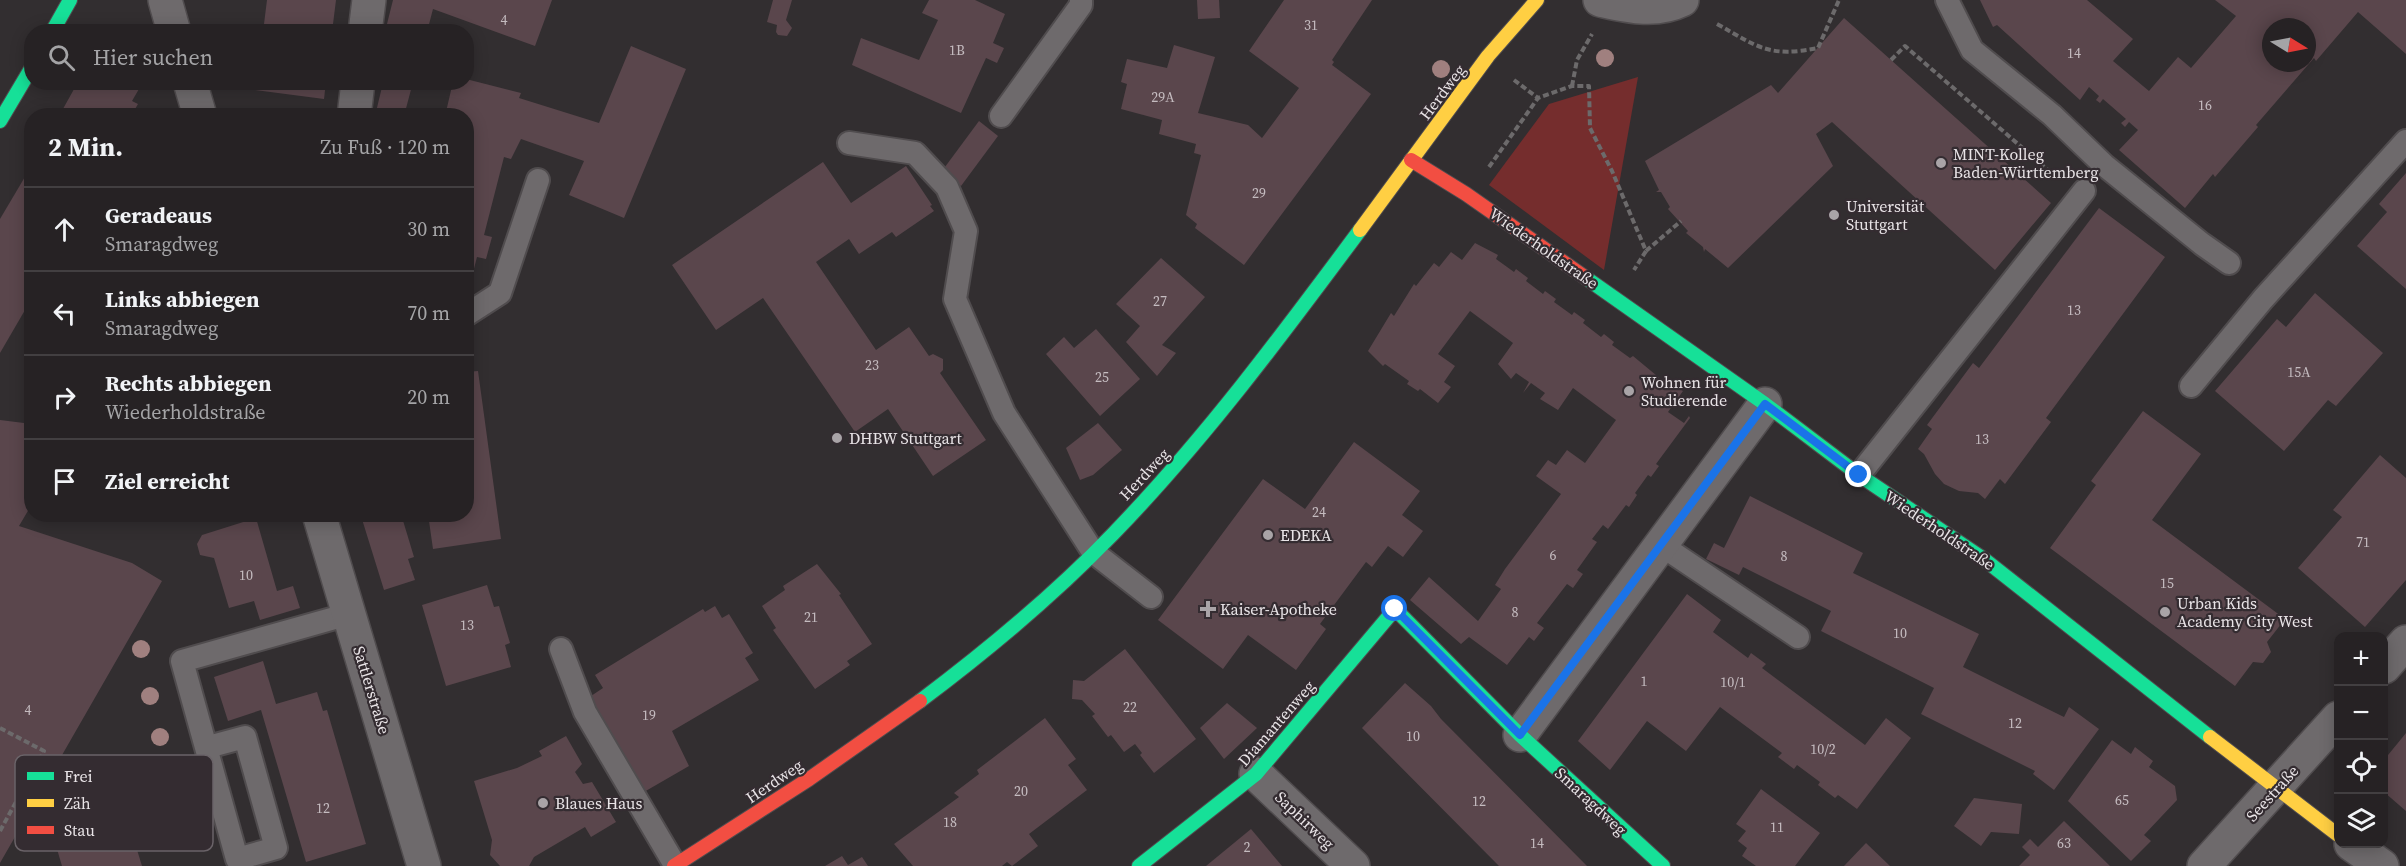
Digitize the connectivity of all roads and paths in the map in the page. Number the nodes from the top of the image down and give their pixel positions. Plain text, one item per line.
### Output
1 (70, 0) edge
2 (165, 0) edge
3 (369, 0) edge
4 (1081, 0) edge
5 (1537, 0) edge
6 (1682, 0) edge
7 (1839, 0) edge
8 (1947, 0) edge
9 (1605, 1) edge
10 (56, 24) edge
11 (172, 24) edge
12 (366, 24) edge
13 (1717, 24) dead end
14 (1891, 60) dead end
15 (24, 80) edge
16 (1572, 86) junction
17 (192, 90) edge
18 (357, 90) edge
19 (198, 108) edge
20 (355, 108) edge
21 (1001, 116) dead end
22 (0, 121) edge
23 (2406, 141) edge
24 (849, 143) dead end
25 (1411, 160) junction
26 (538, 180) dead end
27 (1466, 194) junction
28 (2081, 194) joint
29 (1681, 221) dead end
30 (1646, 251) junction
31 (2229, 263) dead end
32 (1616, 299) junction
33 (474, 310) edge
34 (2191, 386) dead end
35 (1765, 404) junction
36 (1859, 475) junction
37 (321, 522) edge
38 (1661, 545) junction
39 (1093, 552) junction
40 (1151, 597) dead end
41 (1395, 609) joint
42 (349, 614) junction
43 (1798, 637) dead end
44 (2406, 642) edge
45 (561, 649) dead end
46 (2388, 662) edge
47 (2334, 723) edge
48 (0, 728) edge
49 (1520, 735) junction
50 (208, 747) junction
51 (42, 755) edge
52 (210, 755) edge
53 (213, 766) edge
54 (1256, 774) junction
55 (216, 778) junction
56 (213, 779) edge
57 (2276, 789) junction
58 (15, 804) edge
59 (0, 831) edge
60 (2334, 832) edge
61 (2358, 848) edge
62 (424, 866) edge
63 (675, 866) edge
64 (1139, 866) edge
65 (1353, 866) edge
66 (1662, 866) edge
67 (2204, 866) edge
68 (2382, 866) edge

1 - 10 street
2 - 11 street
3 - 12 street
4 - 21 lane
5 - 25 street, Herdweg
6 - 9 street
7 - 13 path
8 - 31 lane
9 - 16 path
14 - 28 path
15 - 22 street
16 - 27 path
16 - 30 path
17 - 19 street
18 - 20 street
23 - 34 lane
24 - 39 lane
25 - 27 street, Wiederholdstraße
25 - 39 street, Herdweg
26 - 33 lane
27 - 32 street, Wiederholdstraße
28 - 36 lane
29 - 30 path
30 - 32 path
32 - 35 street, Wiederholdstraße
35 - 36 street, Wiederholdstraße
35 - 38 street
36 - 57 street, Wiederholdstraße
37 - 42 street, Sattlerstraße
38 - 43 lane
38 - 49 street
39 - 40 lane
39 - 63 street, Herdweg
41 - 49 street, Smaragdweg
41 - 54 street, Diamantenweg
42 - 50 lane
42 - 62 street, Sattlerstraße
44 - 46 street
45 - 63 lane
47 - 57 street, Seestraße
48 - 51 path
49 - 66 street, Smaragdweg
50 - 52 lane
50 - 55 lane
53 - 55 lane
54 - 64 street, Diamantenweg
54 - 65 street, Saphirweg
55 - 56 path
57 - 60 street, Wiederholdstraße
57 - 67 street, Seestraße
58 - 59 path
61 - 68 street

